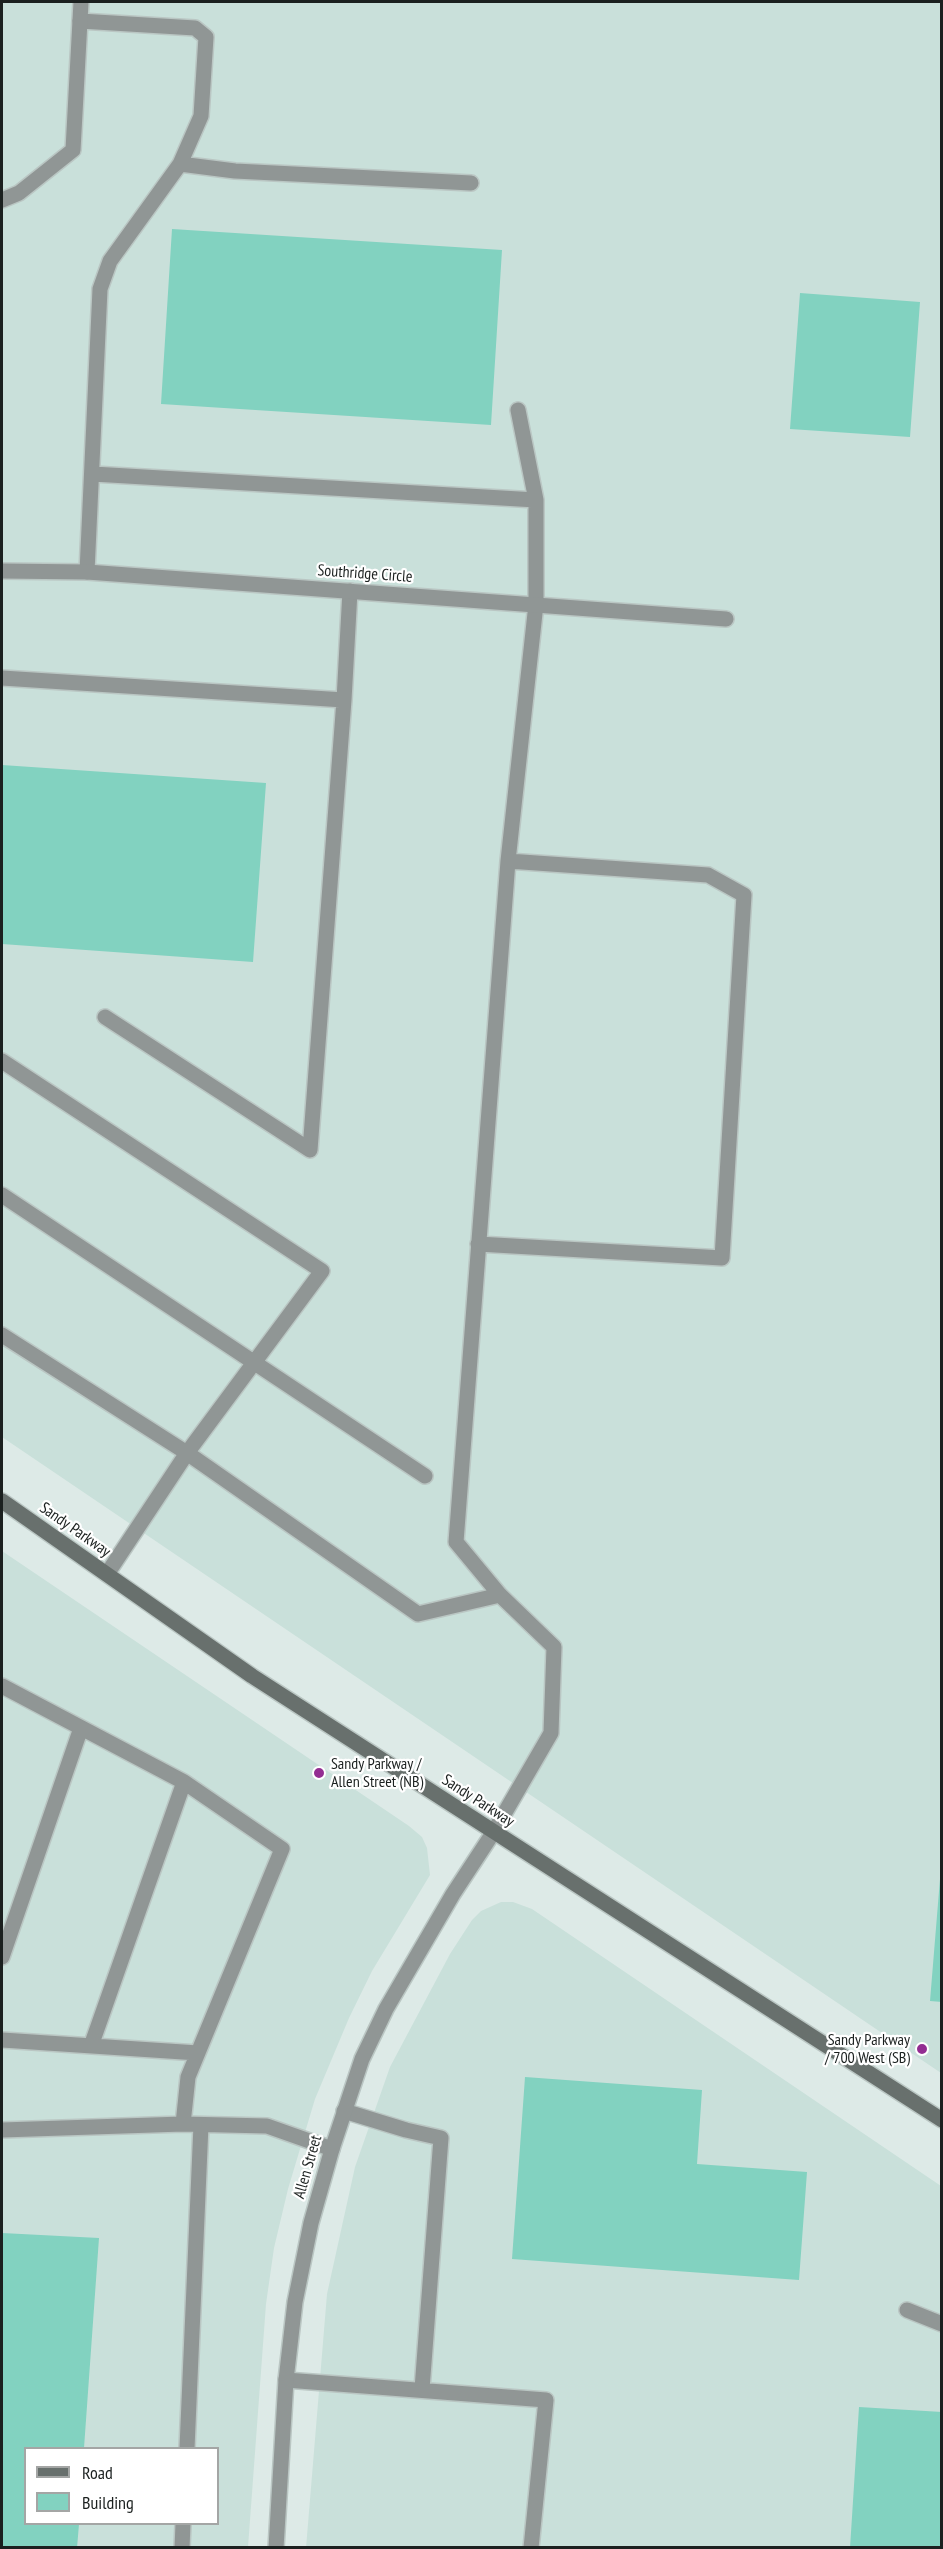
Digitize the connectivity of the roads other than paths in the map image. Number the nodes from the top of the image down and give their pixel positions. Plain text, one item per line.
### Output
1 (81, 2) edge
2 (80, 21) junction
3 (180, 164) junction
4 (471, 183) dead end
5 (2, 200) edge
6 (518, 410) dead end
7 (93, 474) junction
8 (536, 500) junction
9 (2, 571) edge
10 (87, 572) junction
11 (351, 591) junction
12 (536, 604) junction
13 (726, 619) dead end
14 (2, 678) edge
15 (344, 700) junction
16 (508, 861) junction
17 (105, 1017) dead end
18 (2, 1061) edge
19 (2, 1195) edge
20 (478, 1244) junction
21 (2, 1335) edge
22 (256, 1362) junction
23 (187, 1453) junction
24 (425, 1476) dead end
25 (2, 1501) edge
26 (107, 1574) junction
27 (500, 1594) junction
28 (2, 1686) edge
29 (81, 1728) junction
30 (183, 1782) junction
31 (493, 1833) junction
32 (2, 1957) edge
33 (2, 2040) edge
34 (91, 2046) junction
35 (198, 2053) junction
36 (344, 2111) junction
37 (942, 2120) edge
38 (183, 2124) junction
39 (201, 2125) junction
40 (2, 2130) edge
41 (332, 2150) junction
42 (907, 2310) dead end
43 (942, 2324) edge
44 (286, 2380) junction
45 (422, 2389) junction
46 (187, 2447) edge
47 (183, 2525) edge
48 (182, 2547) edge
49 (276, 2547) edge
50 (531, 2547) edge

1 - 2 street
2 - 3 street
2 - 5 street
3 - 4 street
3 - 7 street
6 - 8 street, Allen Street
7 - 8 street
7 - 10 street
8 - 12 street, Allen Street
9 - 10 street, Southridge Circle
10 - 11 street, Southridge Circle
11 - 12 street, Southridge Circle
11 - 15 street
12 - 13 street, Southridge Circle
12 - 16 street, Allen Street
14 - 15 street
15 - 17 street
16 - 20 street, Allen Street
16 - 20 street
18 - 22 street
19 - 22 street
20 - 27 street, Allen Street
21 - 23 street
22 - 23 street
22 - 24 street
23 - 26 street
23 - 27 street
25 - 26 main road, Sandy Parkway
26 - 31 main road, Sandy Parkway
27 - 31 street, Allen Street
28 - 29 street
29 - 30 street
29 - 32 street
30 - 34 street
30 - 35 street
31 - 36 street, Allen Street
31 - 37 main road, Sandy Parkway
33 - 34 street
34 - 35 street
35 - 38 street
36 - 41 street, Allen Street
36 - 45 street
38 - 39 street
38 - 40 street
39 - 41 street
39 - 46 street
41 - 44 street, Allen Street
42 - 43 street
44 - 45 street
44 - 49 street, Allen Street
45 - 50 street
47 - 48 street

